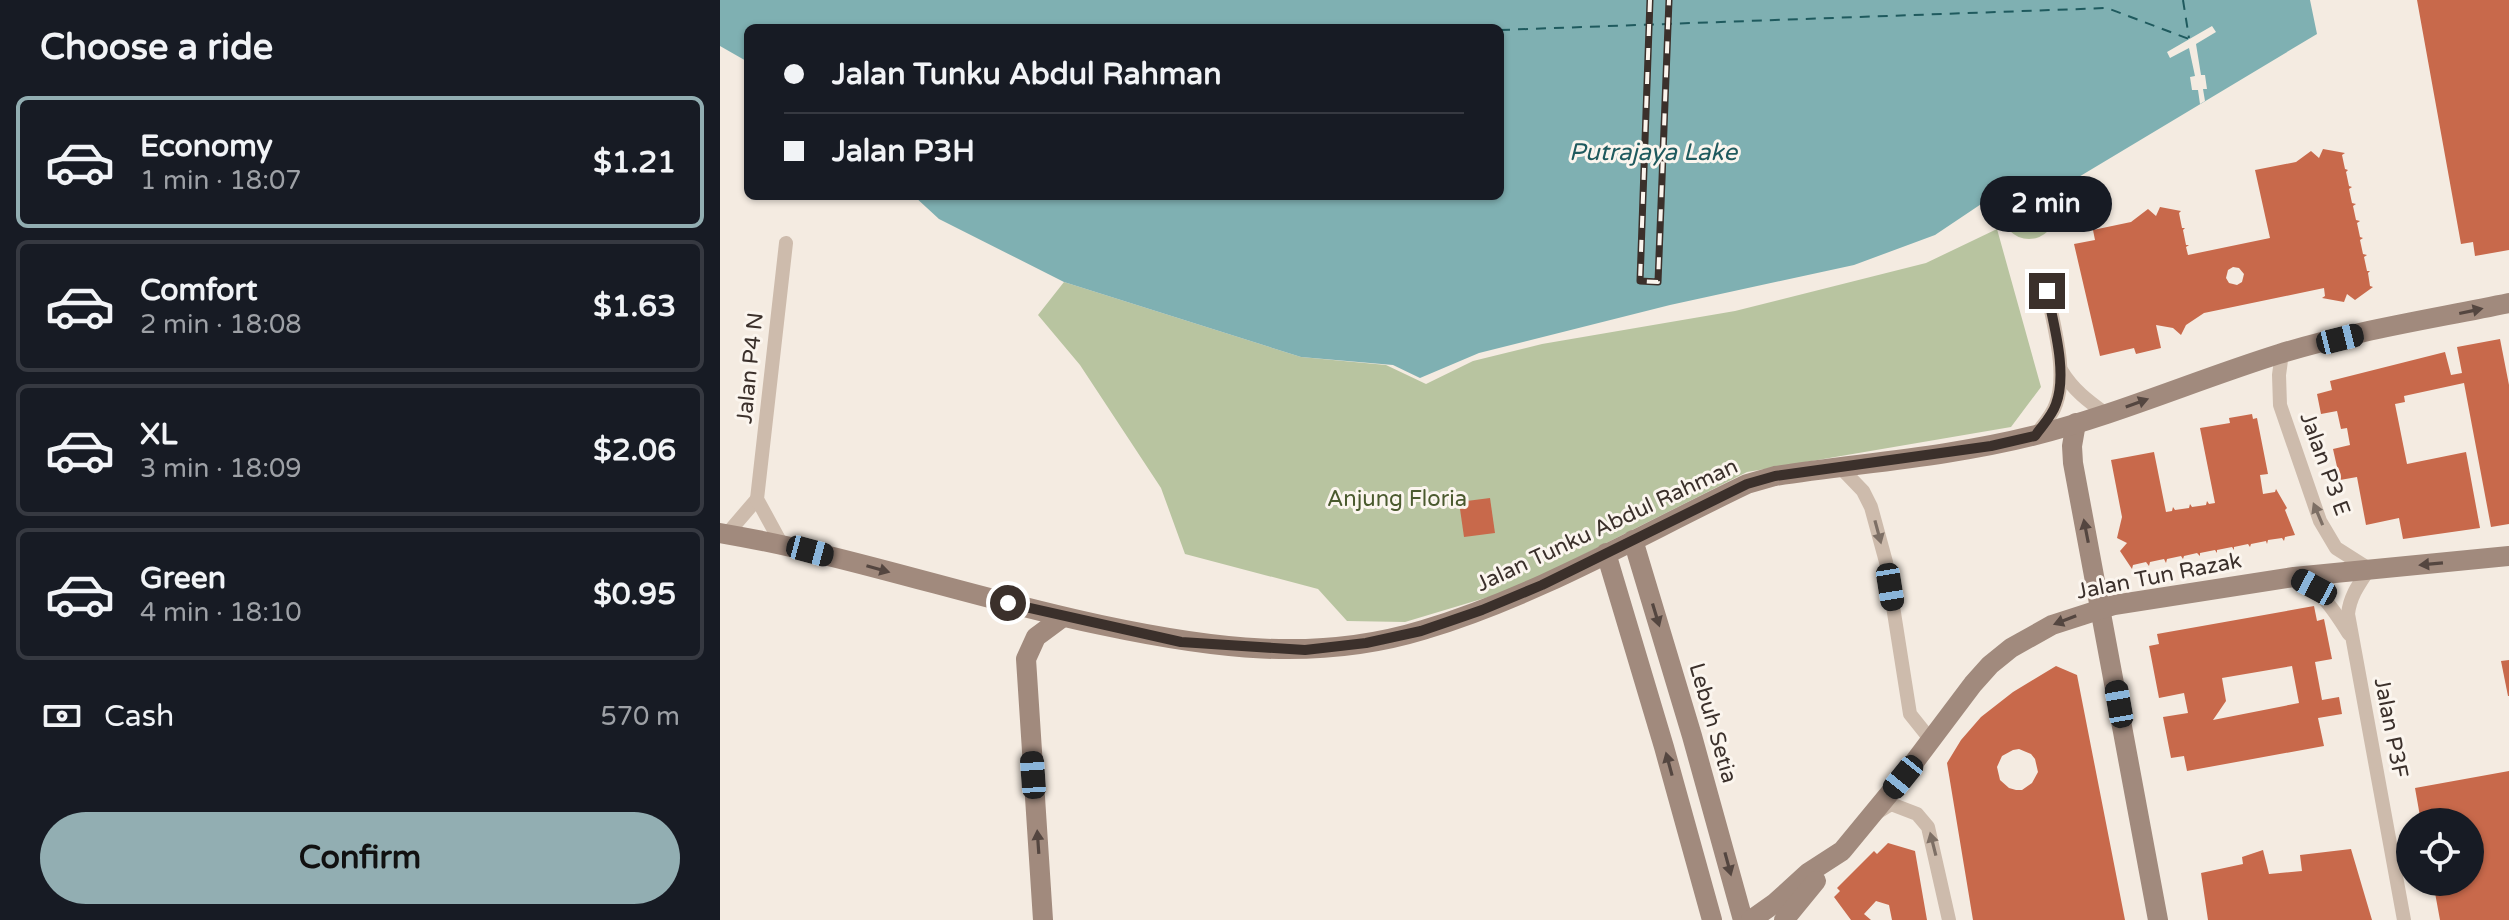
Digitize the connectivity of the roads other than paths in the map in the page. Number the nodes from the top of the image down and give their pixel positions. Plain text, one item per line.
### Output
1 (786, 243) dead end
2 (2047, 291) dead end
3 (2509, 303) edge
4 (2282, 353) junction
5 (2061, 370) junction
6 (2106, 414) junction
7 (2076, 423) junction
8 (2035, 436) junction
9 (1839, 466) junction
10 (757, 499) junction
11 (723, 533) edge
12 (1633, 540) junction
13 (781, 543) junction
14 (1606, 553) junction
15 (2509, 556) edge
16 (2369, 569) junction
17 (2294, 577) junction
18 (2102, 608) junction
19 (1063, 617) junction
20 (2352, 638) junction
21 (1930, 739) junction
22 (1870, 817) junction
23 (1842, 851) junction
24 (1043, 920) edge
25 (1712, 920) edge
26 (1743, 920) edge
27 (1751, 920) edge
28 (1784, 920) edge
29 (1949, 920) edge
30 (2158, 920) edge
31 (2404, 920) edge

1 - 10 street, Jalan P4 N
2 - 5 street
4 -> 3 street, Jalan Tunku Abdul Rahman
6 -> 4 street, Jalan Tunku Abdul Rahman
16 -> 4 street, Jalan P3 E
5 - 6 street
5 - 8 street
6 - 7 street, Jalan Tunku Abdul Rahman
7 - 8 street, Jalan Tunku Abdul Rahman
18 -> 7 street
8 - 9 street, Jalan Tunku Abdul Rahman
9 - 12 street, Jalan Tunku Abdul Rahman
9 -> 21 street
10 - 11 street
10 - 13 street
11 - 13 street, Jalan Tunku Abdul Rahman
12 - 14 street, Jalan Tunku Abdul Rahman
12 -> 26 street, Lebuh Setia
13 -> 19 street, Jalan Tunku Abdul Rahman
14 - 19 street, Jalan Tunku Abdul Rahman
25 -> 14 street
15 -> 16 street, Jalan Tun Razak
16 - 17 street, Jalan Tun Razak
16 - 20 street, Jalan P3F
17 - 18 street, Jalan Tun Razak
17 - 20 street, Jalan P3F
18 -> 21 street, Jalan Tun Razak
18 - 30 street
24 -> 19 street
20 - 31 street, Jalan P3F
21 - 22 street, Jalan Tun Razak
22 - 23 street, Jalan Tun Razak
29 -> 22 street
23 - 27 street, Jalan Tun Razak
23 - 28 street

